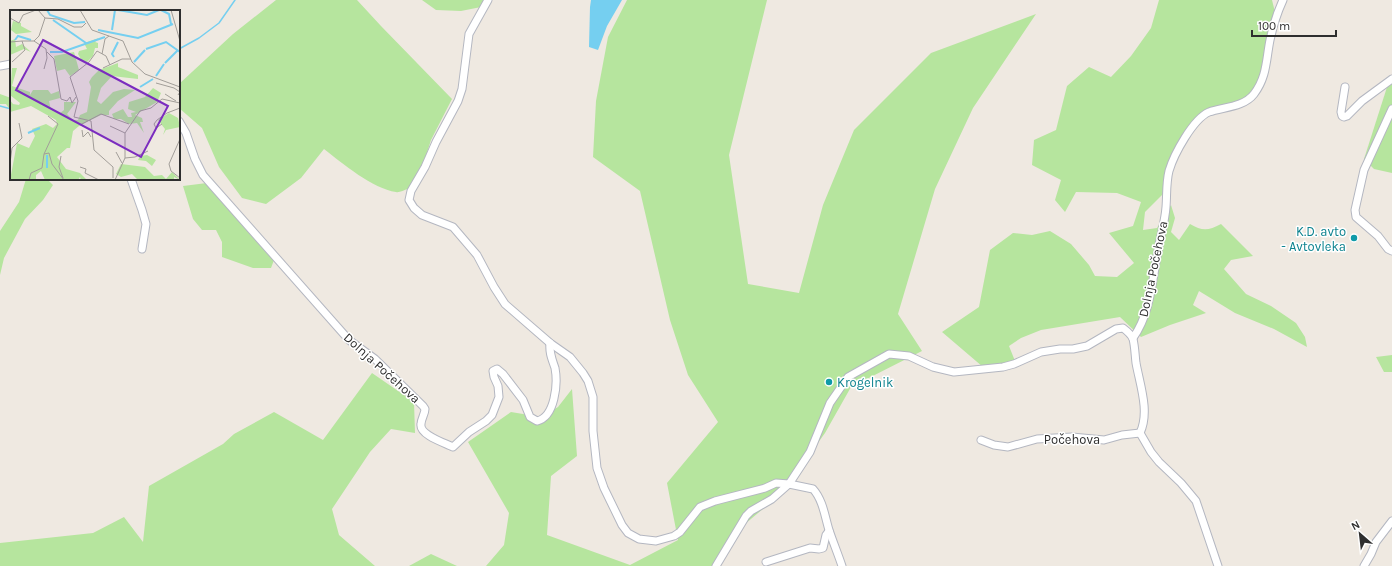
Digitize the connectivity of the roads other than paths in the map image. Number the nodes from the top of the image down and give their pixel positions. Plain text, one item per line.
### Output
1 (488, 0) edge
2 (1283, 0) edge
3 (10, 64) edge
4 (0, 66) edge
5 (1392, 79) edge
6 (1345, 87) dead end
7 (1392, 109) edge
8 (180, 123) edge
9 (131, 180) edge
10 (142, 248) dead end
11 (1392, 251) edge
12 (1133, 338) junction
13 (550, 343) junction
14 (1140, 433) junction
15 (981, 440) dead end
16 (789, 484) junction
17 (1392, 521) edge
18 (829, 531) junction
19 (766, 562) dead end
20 (716, 566) edge
21 (842, 566) edge
22 (1218, 566) edge
23 (1364, 566) edge

1 - 13 street
2 - 12 street, Dolnja Počehova
3 - 4 street
5 - 6 street
7 - 11 street
8 - 13 street, Dolnja Počehova
9 - 10 street
12 - 14 street
12 - 16 street, Dolnja Počehova
13 - 16 street
14 - 15 street, Počehova
14 - 22 street
16 - 18 street
16 - 20 street
17 - 23 street
18 - 19 street
18 - 21 street

